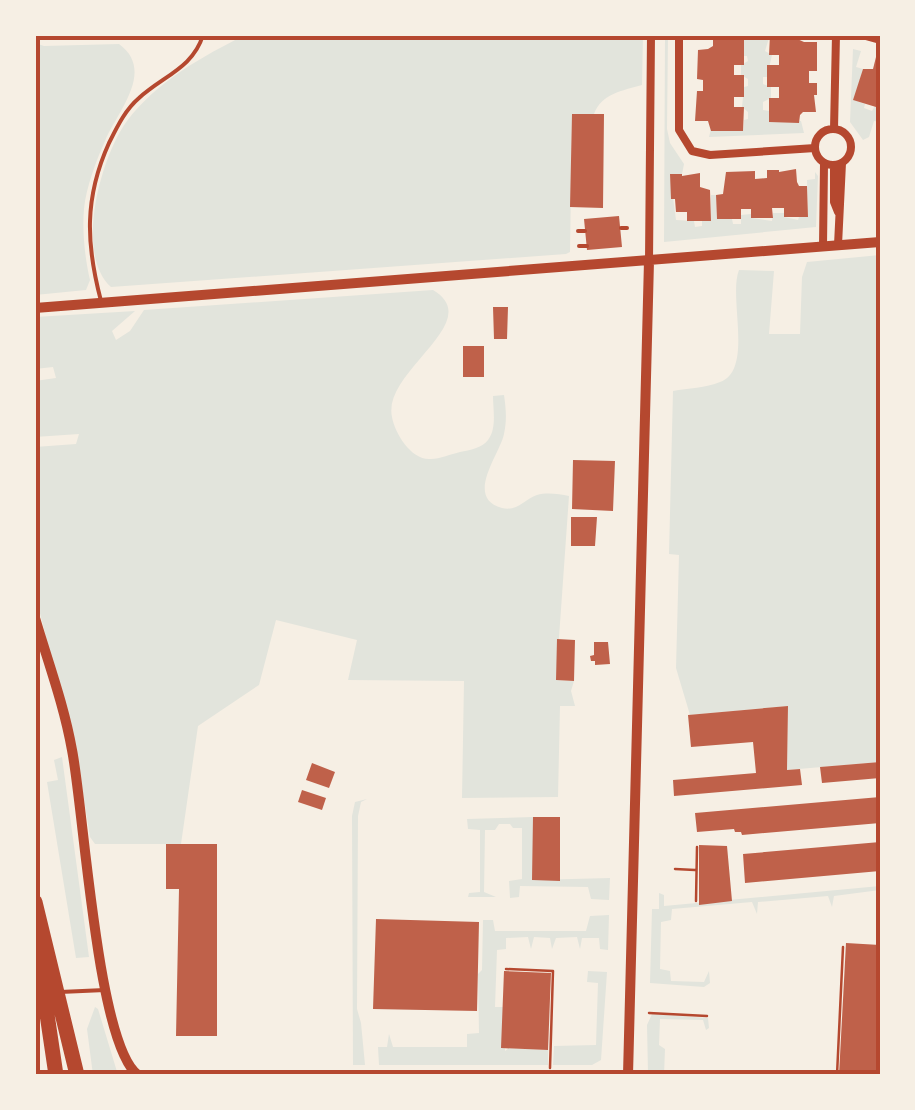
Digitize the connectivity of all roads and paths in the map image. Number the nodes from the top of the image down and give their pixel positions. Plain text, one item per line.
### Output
1 (203, 35) edge
2 (651, 35) edge
3 (679, 35) edge
4 (836, 35) edge
5 (862, 35) edge
6 (880, 40) edge
7 (834, 129) junction
8 (815, 148) junction
9 (834, 164) junction
10 (585, 231) dead end
11 (578, 232) dead end
12 (880, 242) edge
13 (838, 245) junction
14 (579, 246) dead end
15 (586, 246) dead end
16 (823, 246) junction
17 (649, 261) junction
18 (101, 303) junction
19 (35, 308) edge
20 (35, 618) edge
21 (698, 847) dead end
22 (676, 869) dead end
23 (697, 870) junction
24 (696, 901) dead end
25 (35, 902) edge
26 (35, 930) edge
27 (843, 947) dead end
28 (506, 969) dead end
29 (105, 990) junction
30 (58, 992) junction
31 (648, 1012) dead end
32 (708, 1016) dead end
33 (550, 1068) dead end
34 (56, 1075) edge
35 (77, 1075) edge
36 (138, 1075) edge
37 (628, 1075) edge
38 (837, 1075) edge

1 - 18 lane
2 - 17 street
3 - 8 street
4 - 7 street
5 - 6 street
7 - 8 street
7 - 9 street
8 - 9 street
9 - 13 street
9 - 16 street
10 - 11 lane
12 - 13 street
13 - 16 street
14 - 15 lane
16 - 17 street
17 - 18 street
17 - 37 street
18 - 19 street
20 - 29 street
21 - 23 path
22 - 23 path
23 - 24 path
25 - 30 highway
26 - 34 highway
27 - 38 path
28 - 33 path
29 - 30 lane
29 - 36 street
30 - 35 highway
31 - 32 path

